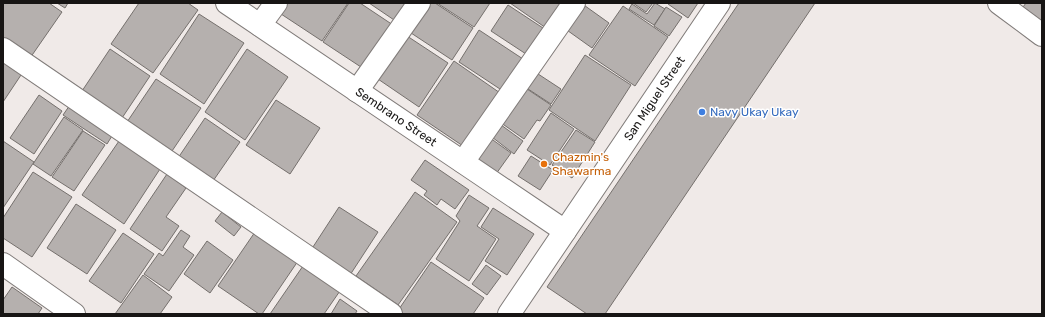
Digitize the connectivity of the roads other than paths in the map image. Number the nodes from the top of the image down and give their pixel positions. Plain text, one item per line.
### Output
1 (227, 3) edge
2 (276, 3) edge
3 (419, 3) edge
4 (574, 3) edge
5 (719, 3) edge
6 (999, 3) edge
7 (260, 25) junction
8 (1042, 35) edge
9 (3, 49) edge
10 (357, 91) junction
11 (463, 162) junction
12 (565, 231) junction
13 (3, 264) edge
14 (74, 314) edge
15 (391, 314) edge
16 (509, 314) edge

1 - 7 street, Sembrano Street
2 - 7 street
3 - 10 street
4 - 11 street
5 - 12 street, San Miguel Street
6 - 8 street
7 - 10 street, Sembrano Street
9 - 15 street
10 - 11 street, Sembrano Street
11 - 12 street, Sembrano Street
12 - 16 street, San Miguel Street
13 - 14 street

